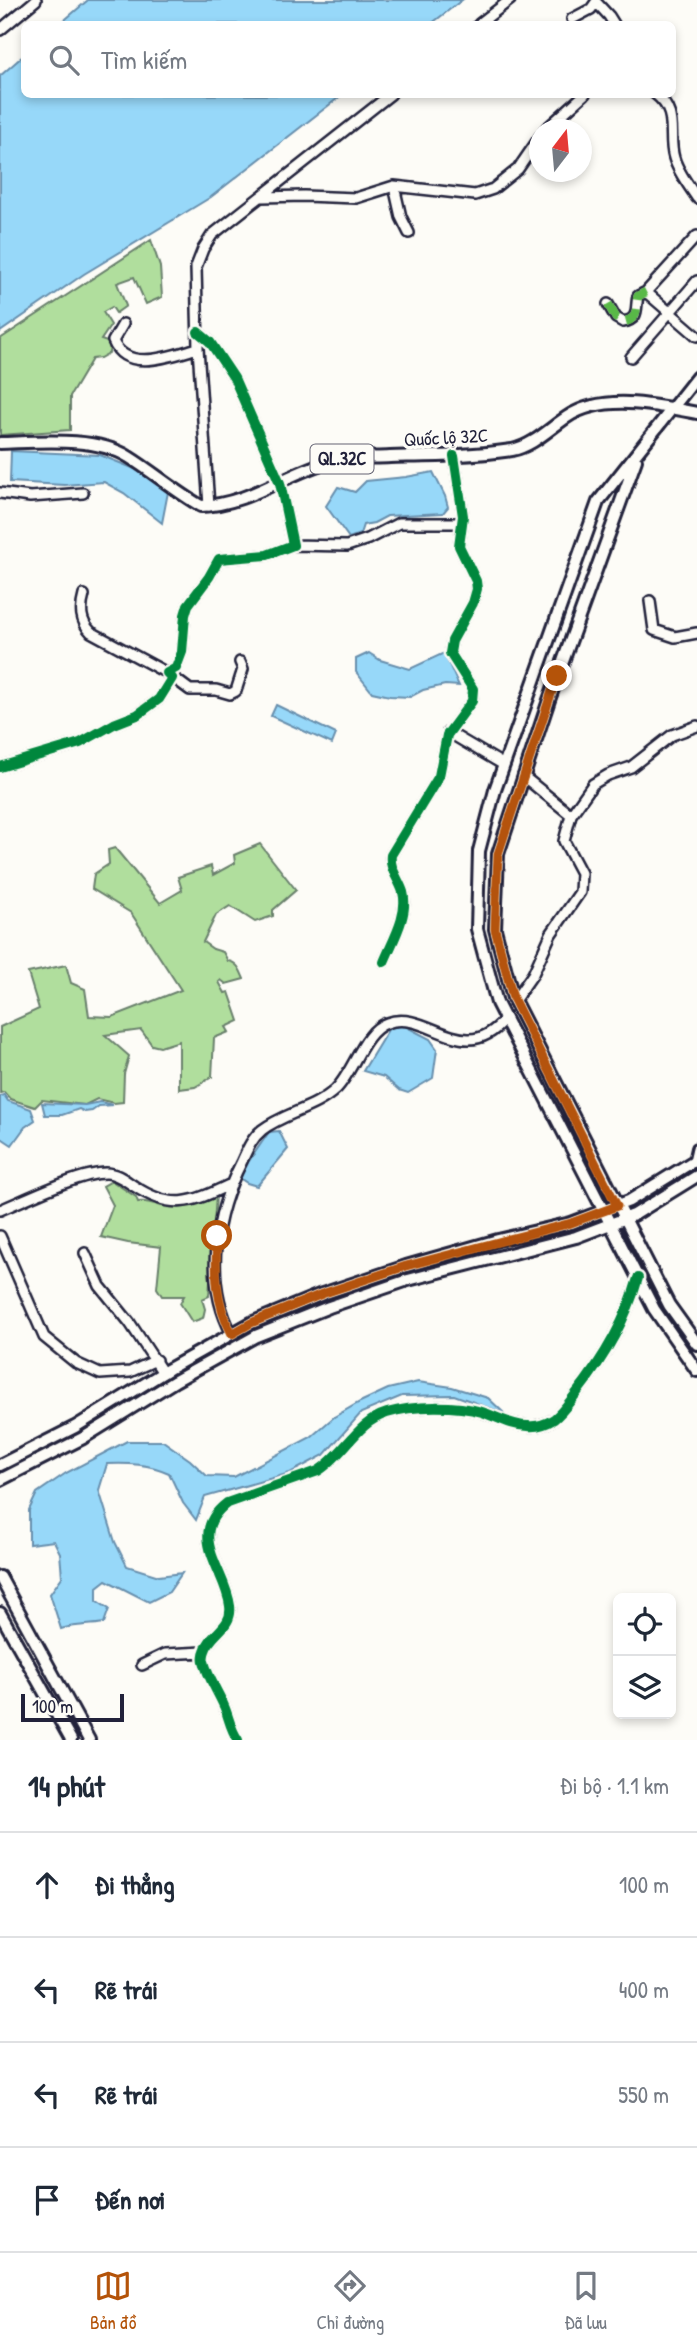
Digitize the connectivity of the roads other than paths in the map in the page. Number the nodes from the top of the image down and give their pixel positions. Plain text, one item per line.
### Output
1 (36, 0) edge
2 (510, 0) edge
3 (572, 19) dead end
4 (483, 21) edge
5 (612, 21) edge
6 (0, 30) edge
7 (386, 98) edge
8 (581, 98) edge
9 (660, 98) edge
10 (557, 119) edge
11 (529, 153) edge
12 (394, 186) junction
13 (261, 197) junction
14 (697, 198) edge
15 (409, 233) dead end
16 (697, 236) edge
17 (697, 281) edge
18 (646, 292) junction
19 (608, 304) dead end
20 (670, 312) junction
21 (123, 324) dead end
22 (198, 332) junction
23 (697, 336) edge
24 (198, 348) junction
25 (631, 357) dead end
26 (697, 377) edge
27 (671, 407) junction
28 (697, 413) edge
29 (0, 443) edge
30 (639, 452) junction
31 (453, 456) junction
32 (279, 482) junction
33 (0, 493) edge
34 (83, 493) dead end
35 (209, 506) junction
36 (462, 523) junction
37 (291, 545) junction
38 (83, 595) dead end
39 (650, 601) dead end
40 (697, 633) edge
41 (240, 662) dead end
42 (167, 673) junction
43 (230, 694) junction
44 (229, 707) dead end
45 (697, 726) edge
46 (449, 732) junction
47 (504, 765) junction
48 (0, 767) edge
49 (523, 776) junction
50 (571, 815) junction
51 (384, 962) dead end
52 (514, 1001) junction
53 (505, 1019) junction
54 (697, 1148) edge
55 (695, 1160) edge
56 (697, 1176) edge
57 (229, 1185) junction
58 (617, 1206) junction
59 (0, 1210) edge
60 (603, 1210) junction
61 (625, 1218) junction
62 (610, 1224) junction
63 (0, 1236) edge
64 (85, 1253) dead end
65 (638, 1278) junction
66 (232, 1334) junction
67 (697, 1344) edge
68 (156, 1360) junction
69 (697, 1371) edge
70 (163, 1373) junction
71 (0, 1465) edge
72 (0, 1480) edge
73 (0, 1577) edge
74 (0, 1613) edge
75 (204, 1652) junction
76 (142, 1665) dead end
77 (71, 1740) edge
78 (89, 1740) edge
79 (238, 1740) edge

1 - 6 street
2 - 4 street
3 - 5 street
7 - 13 street
8 - 10 street
9 - 14 street
11 - 12 street
12 - 13 street
12 - 15 street
13 - 22 street
16 - 18 street
17 - 20 street
18 - 19 street
18 - 20 street
20 - 23 street
20 - 25 street
21 - 24 street
22 - 24 street
22 - 32 street
24 - 35 street
26 - 27 main road
27 - 28 main road, Quốc lộ 32C / QL.32C
27 - 30 main road
27 - 31 main road, Quốc lộ 32C / QL.32C
29 - 35 main road
30 - 47 main road
30 - 49 main road
31 - 32 main road, Quốc lộ 32C / QL.32C
31 - 36 street
32 - 35 main road, Quốc lộ 32C / QL.32C
32 - 37 street
33 - 34 street
36 - 37 street
36 - 46 street
37 - 42 street
38 - 42 street
39 - 40 street
41 - 43 street
42 - 43 street
42 - 48 street
43 - 44 street
45 - 50 street
46 - 47 street
46 - 51 street
47 - 53 main road
49 - 50 street
49 - 52 main road
50 - 52 street
52 - 58 main road
53 - 57 street
53 - 60 main road
54 - 55 street
55 - 58 main road
56 - 61 main road
57 - 59 street
57 - 66 street
58 - 60 main road
58 - 61 main road
60 - 62 main road
60 - 66 main road
61 - 62 main road
61 - 67 main road
62 - 65 main road
62 - 72 main road
63 - 68 street
64 - 68 street
65 - 69 main road
65 - 75 street
66 - 70 main road
68 - 70 street
70 - 71 main road
73 - 78 main road
74 - 77 main road
75 - 76 street
75 - 79 street

